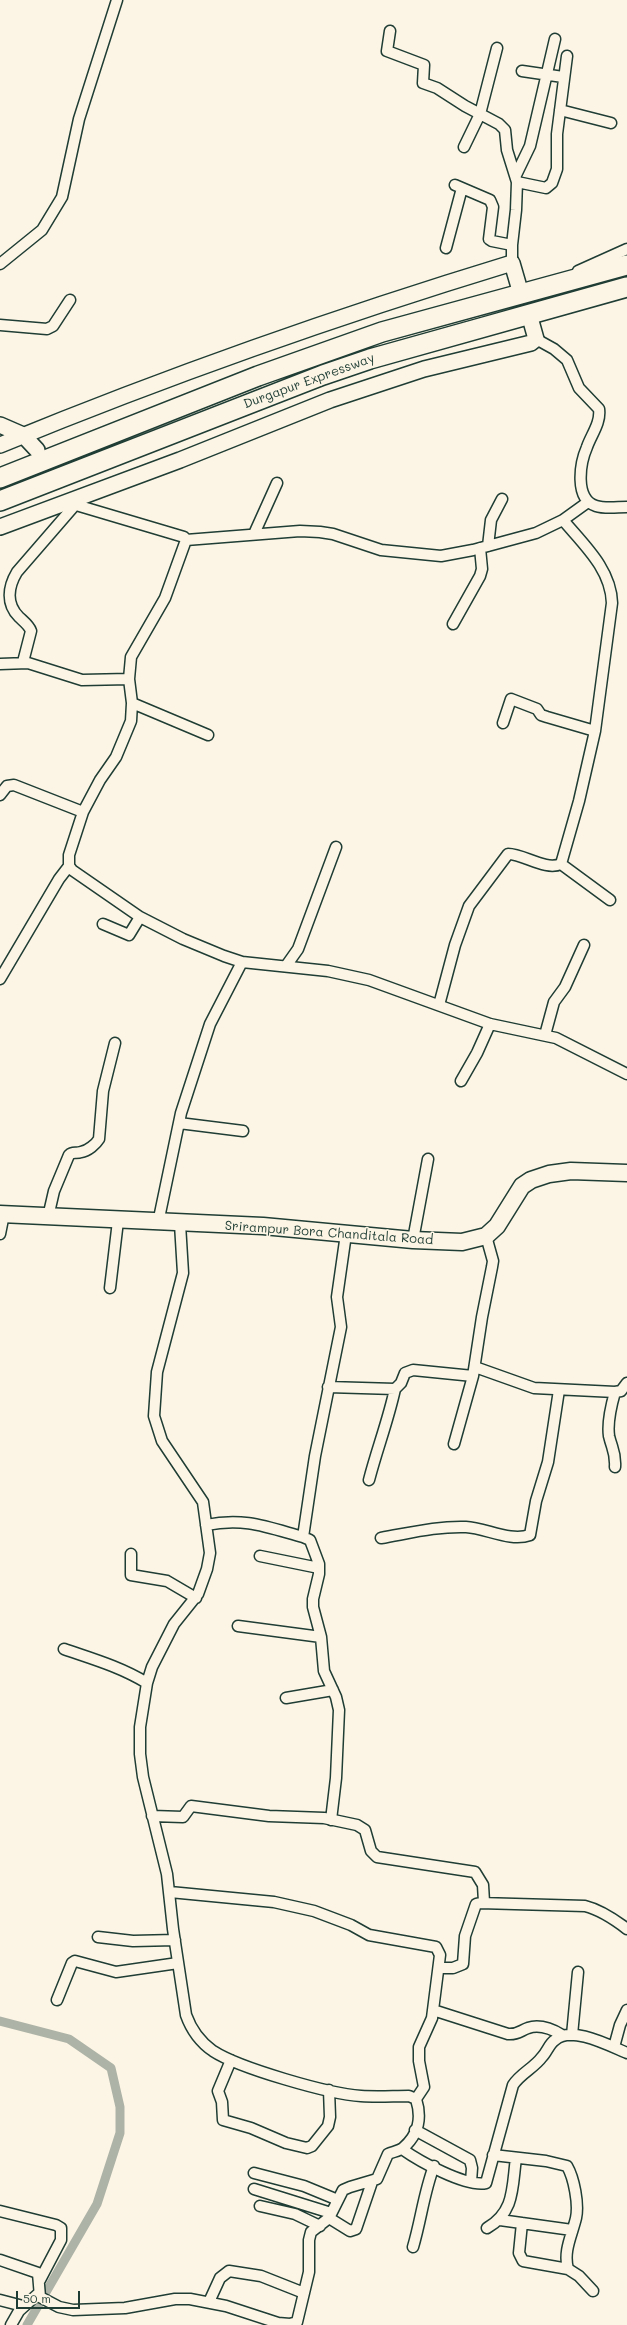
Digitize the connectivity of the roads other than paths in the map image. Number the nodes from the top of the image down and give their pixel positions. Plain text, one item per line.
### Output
1 (117, 0) edge
2 (390, 31) dead end
3 (555, 39) dead end
4 (497, 48) dead end
5 (567, 56) dead end
6 (522, 71) dead end
7 (546, 74) junction
8 (563, 77) junction
9 (560, 110) junction
10 (480, 114) junction
11 (611, 123) dead end
12 (464, 146) dead end
13 (516, 179) junction
14 (512, 245) junction
15 (446, 248) dead end
16 (627, 249) edge
17 (512, 263) junction
18 (0, 264) edge
19 (627, 265) edge
20 (544, 287) junction
21 (627, 287) edge
22 (627, 290) edge
23 (521, 294) junction
24 (591, 296) junction
25 (70, 300) dead end
26 (529, 314) junction
27 (0, 325) edge
28 (536, 339) junction
29 (0, 425) edge
30 (24, 435) junction
31 (0, 445) edge
32 (37, 450) dead end
33 (0, 478) edge
34 (277, 483) dead end
35 (58, 488) dead end
36 (502, 499) dead end
37 (0, 501) edge
38 (588, 502) junction
39 (70, 504) junction
40 (627, 506) edge
41 (563, 520) junction
42 (0, 527) edge
43 (254, 534) junction
44 (186, 540) junction
45 (484, 547) junction
46 (453, 624) dead end
47 (23, 662) junction
48 (0, 664) edge
49 (128, 679) junction
50 (132, 703) junction
51 (503, 723) dead end
52 (595, 731) junction
53 (208, 735) dead end
54 (0, 795) edge
55 (83, 812) junction
56 (336, 847) dead end
57 (561, 864) junction
58 (69, 866) junction
59 (610, 900) dead end
60 (140, 918) junction
61 (103, 924) dead end
62 (584, 944) dead end
63 (242, 962) junction
64 (286, 966) junction
65 (0, 980) edge
66 (439, 1005) junction
67 (490, 1024) junction
68 (545, 1035) junction
69 (115, 1043) dead end
70 (627, 1074) edge
71 (461, 1081) dead end
72 (178, 1123) junction
73 (243, 1131) dead end
74 (428, 1160) dead end
75 (627, 1174) edge
76 (2, 1214) edge
77 (48, 1217) junction
78 (118, 1221) junction
79 (158, 1223) junction
80 (180, 1224) junction
81 (0, 1234) edge
82 (346, 1234) junction
83 (486, 1236) junction
84 (412, 1240) junction
85 (110, 1288) dead end
86 (474, 1372) junction
87 (627, 1383) edge
88 (328, 1387) junction
89 (394, 1389) junction
90 (559, 1390) junction
91 (615, 1392) junction
92 (454, 1444) dead end
93 (615, 1467) dead end
94 (369, 1480) dead end
95 (206, 1525) junction
96 (303, 1536) junction
97 (381, 1538) dead end
98 (132, 1554) dead end
99 (260, 1556) dead end
100 (319, 1568) junction
101 (196, 1598) junction
102 (238, 1626) dead end
103 (320, 1637) junction
104 (64, 1649) dead end
105 (147, 1683) junction
106 (333, 1690) junction
107 (286, 1698) dead end
108 (152, 1816) junction
109 (332, 1820) junction
110 (170, 1892) junction
111 (484, 1902) junction
112 (627, 1929) edge
113 (98, 1937) dead end
114 (175, 1940) junction
115 (178, 1963) junction
116 (438, 1968) junction
117 (578, 1972) dead end
118 (57, 2000) dead end
119 (433, 2010) junction
120 (625, 2017) edge
121 (567, 2035) junction
122 (614, 2047) junction
123 (627, 2053) edge
124 (231, 2060) junction
125 (329, 2090) junction
126 (416, 2099) junction
127 (415, 2130) junction
128 (402, 2149) junction
129 (493, 2155) junction
130 (516, 2158) junction
131 (434, 2166) junction
132 (254, 2173) dead end
133 (372, 2182) junction
134 (471, 2182) junction
135 (254, 2189) dead end
136 (338, 2200) junction
137 (260, 2206) dead end
138 (0, 2211) edge
139 (330, 2215) junction
140 (500, 2220) junction
141 (522, 2223) junction
142 (320, 2226) junction
143 (487, 2228) dead end
144 (572, 2230) junction
145 (413, 2247) dead end
146 (0, 2260) edge
147 (568, 2269) junction
148 (40, 2280) junction
149 (593, 2291) dead end
150 (304, 2293) junction
151 (40, 2295) junction
152 (0, 2300) edge
153 (209, 2302) junction
154 (24, 2306) junction
155 (295, 2324) edge
156 (11, 2325) edge

1 - 18 street
2 - 10 street
3 - 7 street
4 - 10 street
5 - 8 street
6 - 7 street
7 - 8 street
7 - 13 street
8 - 9 street
9 - 11 street
9 - 13 street
10 - 12 street
10 - 13 street
13 - 14 street
14 - 15 street
14 - 17 street
16 - 20 street
17 - 23 street
17 - 30 street
19 - 20 highway, Durgapur Expressway
20 - 23 highway, Durgapur Expressway
21 - 24 highway, Durgapur Expressway
22 - 24 street
23 - 33 highway, Durgapur Expressway
24 - 26 highway, Durgapur Expressway
25 - 27 street
26 - 28 street
26 - 37 highway, Durgapur Expressway
28 - 38 street
28 - 39 street
29 - 30 street
30 - 31 street
30 - 32 street
34 - 43 street
35 - 39 street
36 - 45 street
38 - 40 street
38 - 41 street
39 - 42 street
39 - 44 street
39 - 47 street
41 - 45 street
41 - 52 street
43 - 44 street
43 - 45 street
44 - 49 street
45 - 46 street
47 - 48 street
47 - 49 street
49 - 50 street
50 - 53 street
50 - 55 street
51 - 52 street
52 - 57 street
54 - 55 street
55 - 58 street
56 - 64 street
57 - 59 street
57 - 66 street
58 - 60 street
58 - 65 street
60 - 61 street
60 - 63 street
62 - 68 street
63 - 64 street
63 - 72 street
64 - 66 street
66 - 67 street
67 - 68 street
67 - 71 street
68 - 70 street
69 - 77 street
72 - 73 street
72 - 79 street
74 - 84 street
75 - 83 main road
76 - 77 main road, Srirampur Bora Chanditala Road
76 - 81 street
77 - 78 main road, Srirampur Bora Chanditala Road
78 - 79 main road, Srirampur Bora Chanditala Road
78 - 85 street
79 - 80 main road, Srirampur Bora Chanditala Road
80 - 82 main road, Srirampur Bora Chanditala Road
80 - 95 street
82 - 84 main road, Srirampur Bora Chanditala Road
82 - 88 street
83 - 84 main road, Srirampur Bora Chanditala Road
83 - 86 street
86 - 89 street
86 - 90 street
86 - 92 street
87 - 91 street
88 - 89 street
88 - 96 street
89 - 94 street
90 - 91 street
90 - 97 street
91 - 93 street
95 - 96 street
95 - 101 street
96 - 100 street
98 - 101 street
99 - 100 street
100 - 103 street
101 - 105 street
102 - 103 street
103 - 106 street
104 - 105 street
105 - 108 street
106 - 107 street
106 - 109 street
108 - 109 street
108 - 110 street
109 - 111 street
110 - 114 street
110 - 116 street
111 - 112 street
111 - 116 street
113 - 114 street
114 - 115 street
115 - 118 street
115 - 124 street
116 - 119 street
117 - 121 street
119 - 121 street
119 - 126 street
120 - 122 street
121 - 122 street
121 - 129 street
122 - 123 street
124 - 125 street
124 - 125 street
125 - 126 street
126 - 127 street
127 - 128 street
127 - 134 street
128 - 131 street
128 - 133 street
129 - 130 street
129 - 134 street
130 - 140 street
130 - 144 street
131 - 134 street
131 - 145 street
132 - 136 street
133 - 136 street
133 - 139 street
135 - 139 street
136 - 139 street
137 - 142 street
138 - 148 street
139 - 142 street
140 - 141 street
140 - 143 street
141 - 144 street
141 - 147 street
142 - 150 street
144 - 147 street
146 - 148 street
147 - 149 street
148 - 151 street
150 - 153 street
150 - 155 street
151 - 153 street
151 - 154 street
152 - 154 street
153 - 155 street
154 - 156 street

